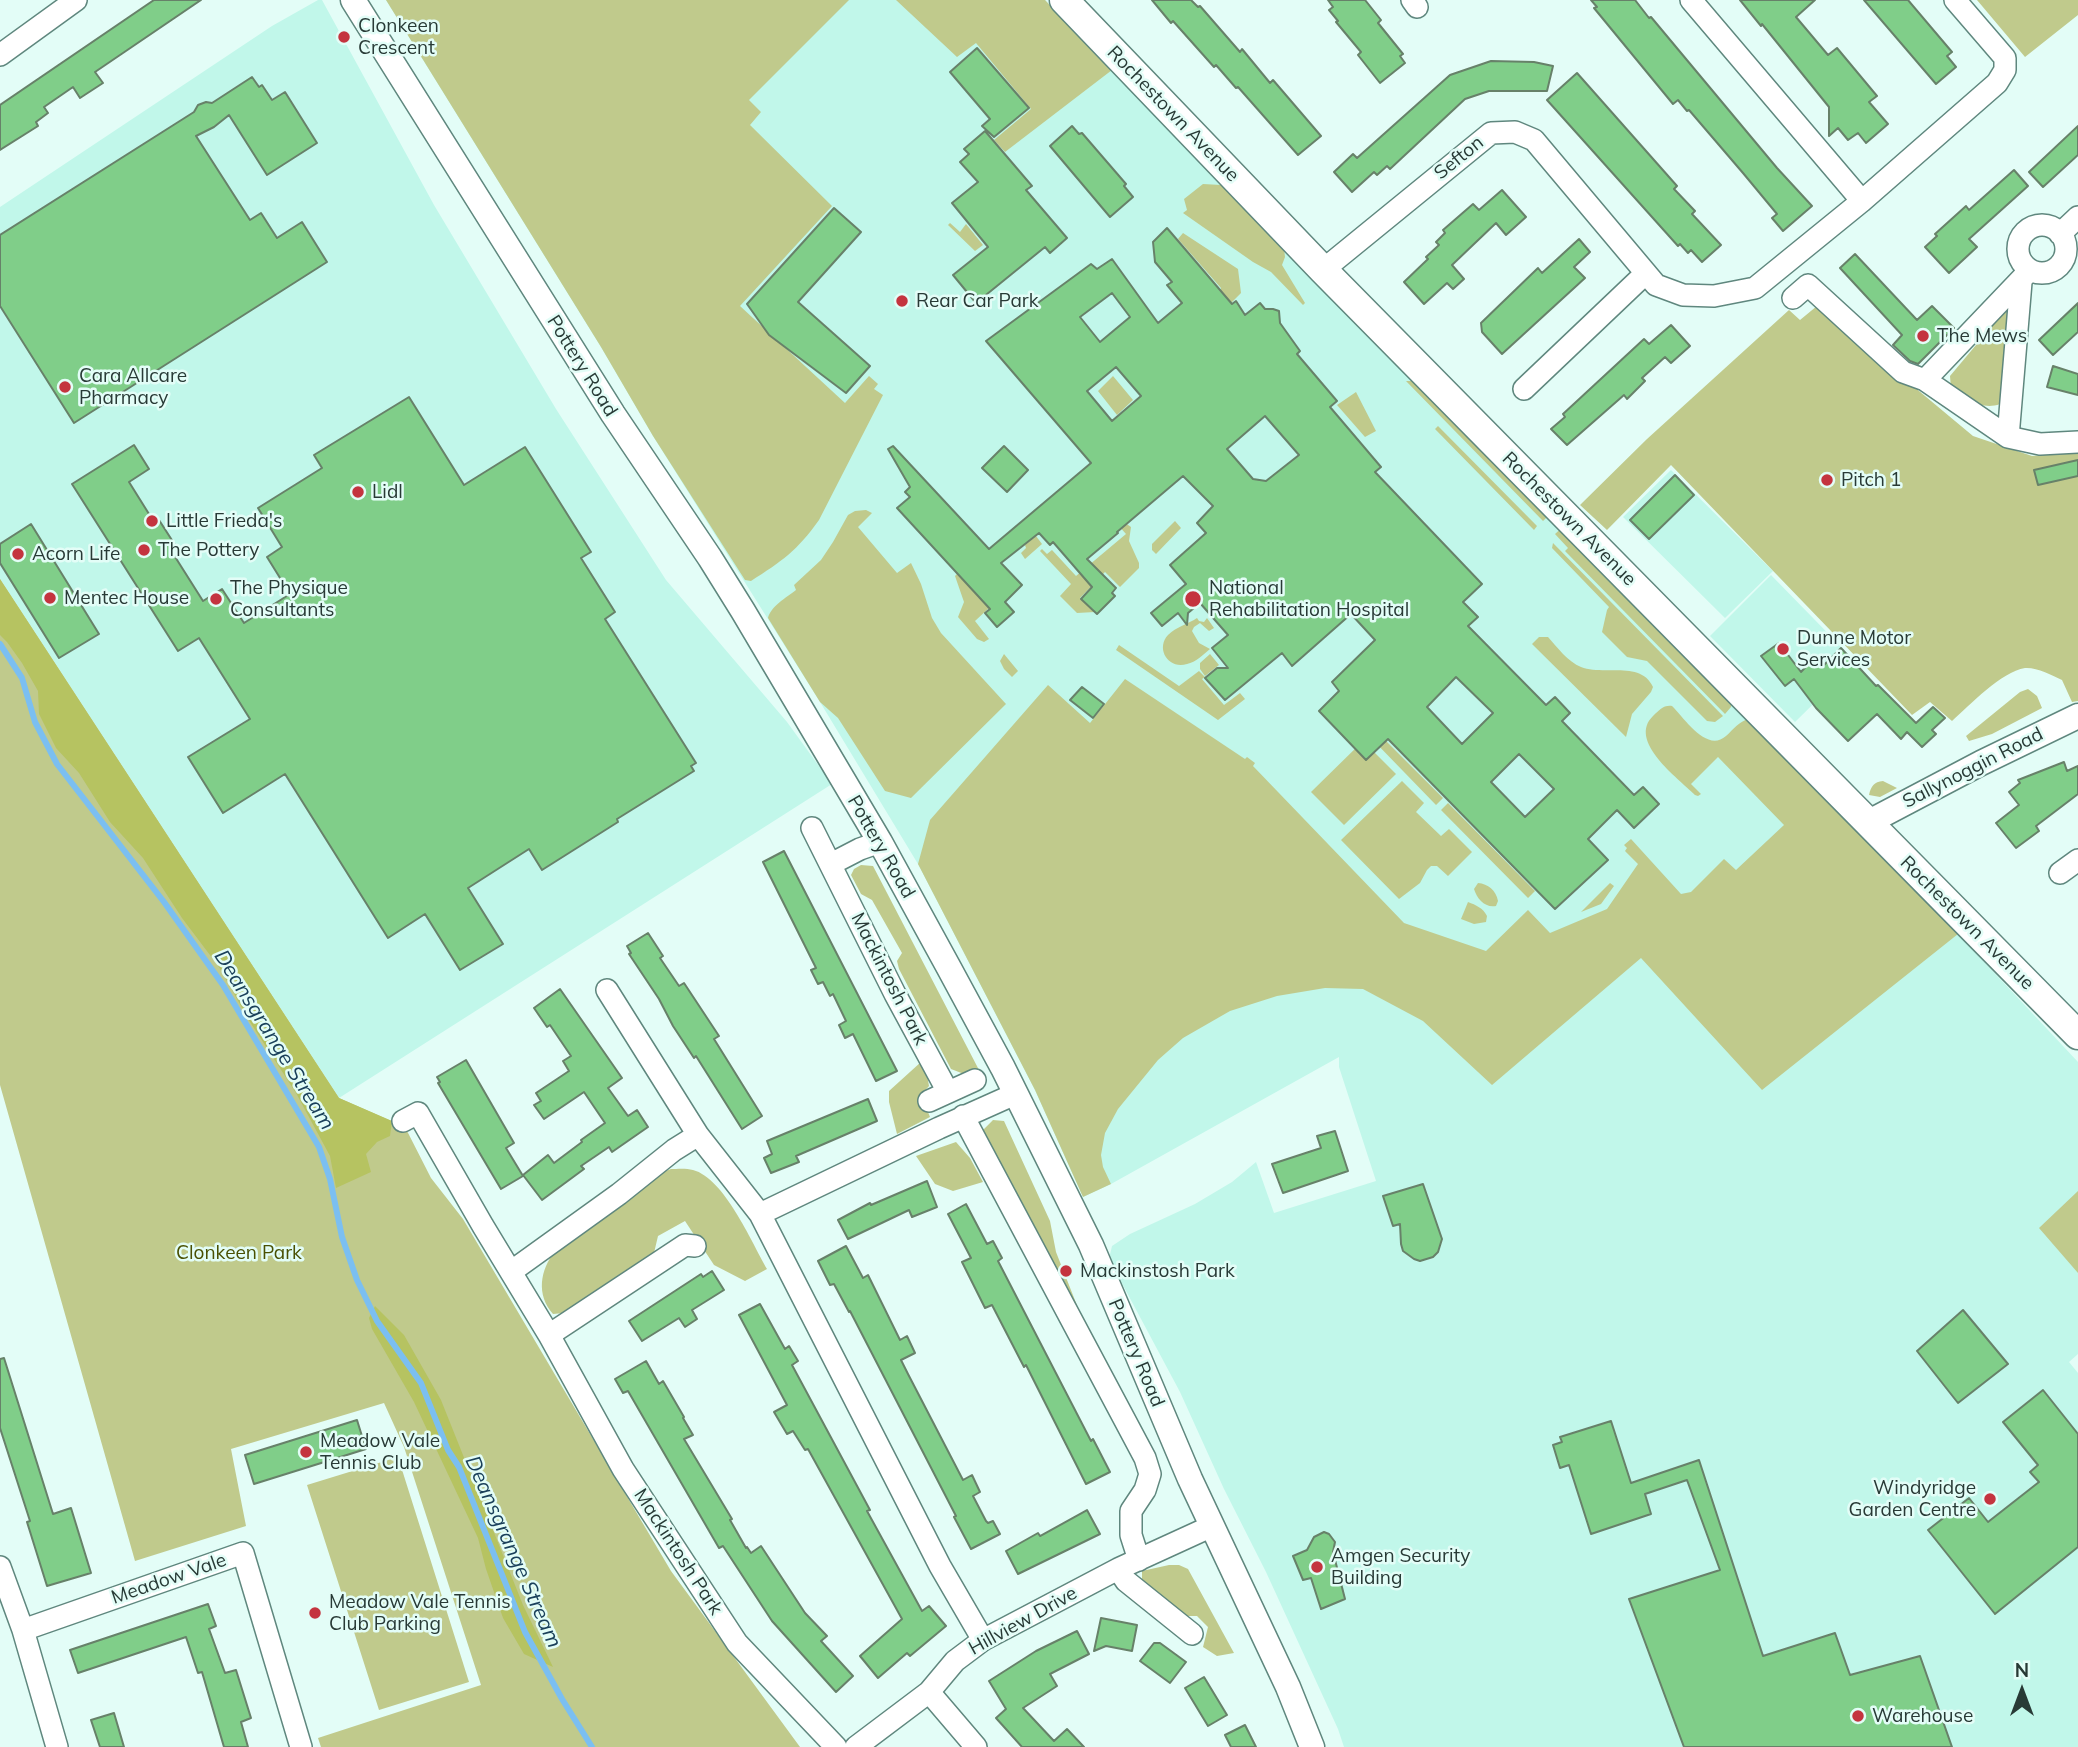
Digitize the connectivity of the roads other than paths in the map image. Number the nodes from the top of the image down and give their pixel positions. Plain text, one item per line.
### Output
1 (76, 0) edge
2 (353, 0) edge
3 (1063, 0) edge
4 (1691, 0) edge
5 (1955, 0) edge
6 (0, 55) edge
7 (1862, 201) junction
8 (2078, 218) edge
9 (2060, 234) junction
10 (1323, 270) junction
11 (1646, 273) junction
12 (2025, 276) junction
13 (1793, 298) dead end
14 (1925, 380) junction
15 (1524, 389) dead end
16 (2008, 437) junction
17 (2078, 442) edge
18 (2078, 716) edge
19 (1869, 822) junction
20 (812, 828) dead end
21 (880, 842) junction
22 (2078, 860) edge
23 (831, 864) junction
24 (2060, 873) dead end
25 (607, 990) dead end
26 (2076, 1028) edge
27 (975, 1080) dead end
28 (1015, 1094) junction
29 (963, 1116) junction
30 (403, 1121) dead end
31 (698, 1135) junction
32 (760, 1214) junction
33 (695, 1246) dead end
34 (512, 1271) junction
35 (549, 1335) junction
36 (1212, 1525) junction
37 (1139, 1560) junction
38 (0, 1567) edge
39 (1118, 1569) junction
40 (23, 1630) junction
41 (1192, 1634) dead end
42 (983, 1640) junction
43 (929, 1692) junction
44 (57, 1747) edge
45 (301, 1747) edge
46 (836, 1747) edge
47 (856, 1747) edge
48 (976, 1747) edge
49 (1312, 1747) edge

1 - 6 street
2 - 21 street, Pottery Road
3 - 10 main road, Rochestown Avenue
4 - 7 street
5 - 7 street, Sefton
7 - 11 street, Sefton
8 - 9 street
9 - 12 street
9 - 12 street
10 - 11 street, Sefton
10 - 19 main road, Rochestown Avenue
11 - 15 street
12 - 14 street
12 - 16 street
13 - 14 street
14 - 16 street
16 - 17 street
18 - 19 street, Sallynoggin Road
19 - 26 main road, Rochestown Avenue
20 - 23 street, Mackintosh Park
21 - 23 street
21 - 28 street, Pottery Road
22 - 24 street
23 - 27 street, Mackintosh Park
25 - 31 street
28 - 29 street
28 - 36 street, Pottery Road
29 - 32 street
29 - 37 street
30 - 34 street, Mackintosh Park
31 - 32 street
31 - 34 street
32 - 42 street
33 - 35 street
34 - 35 street, Mackintosh Park
35 - 46 street, Mackintosh Park
36 - 37 street, Hillview Drive
36 - 49 street, Pottery Road
37 - 39 street, Hillview Drive
38 - 40 street
39 - 41 street
39 - 42 street, Hillview Drive
40 - 44 street
40 - 45 street, Meadow Vale
42 - 43 street, Hillview Drive
43 - 47 street, Hillview Drive
43 - 48 street

